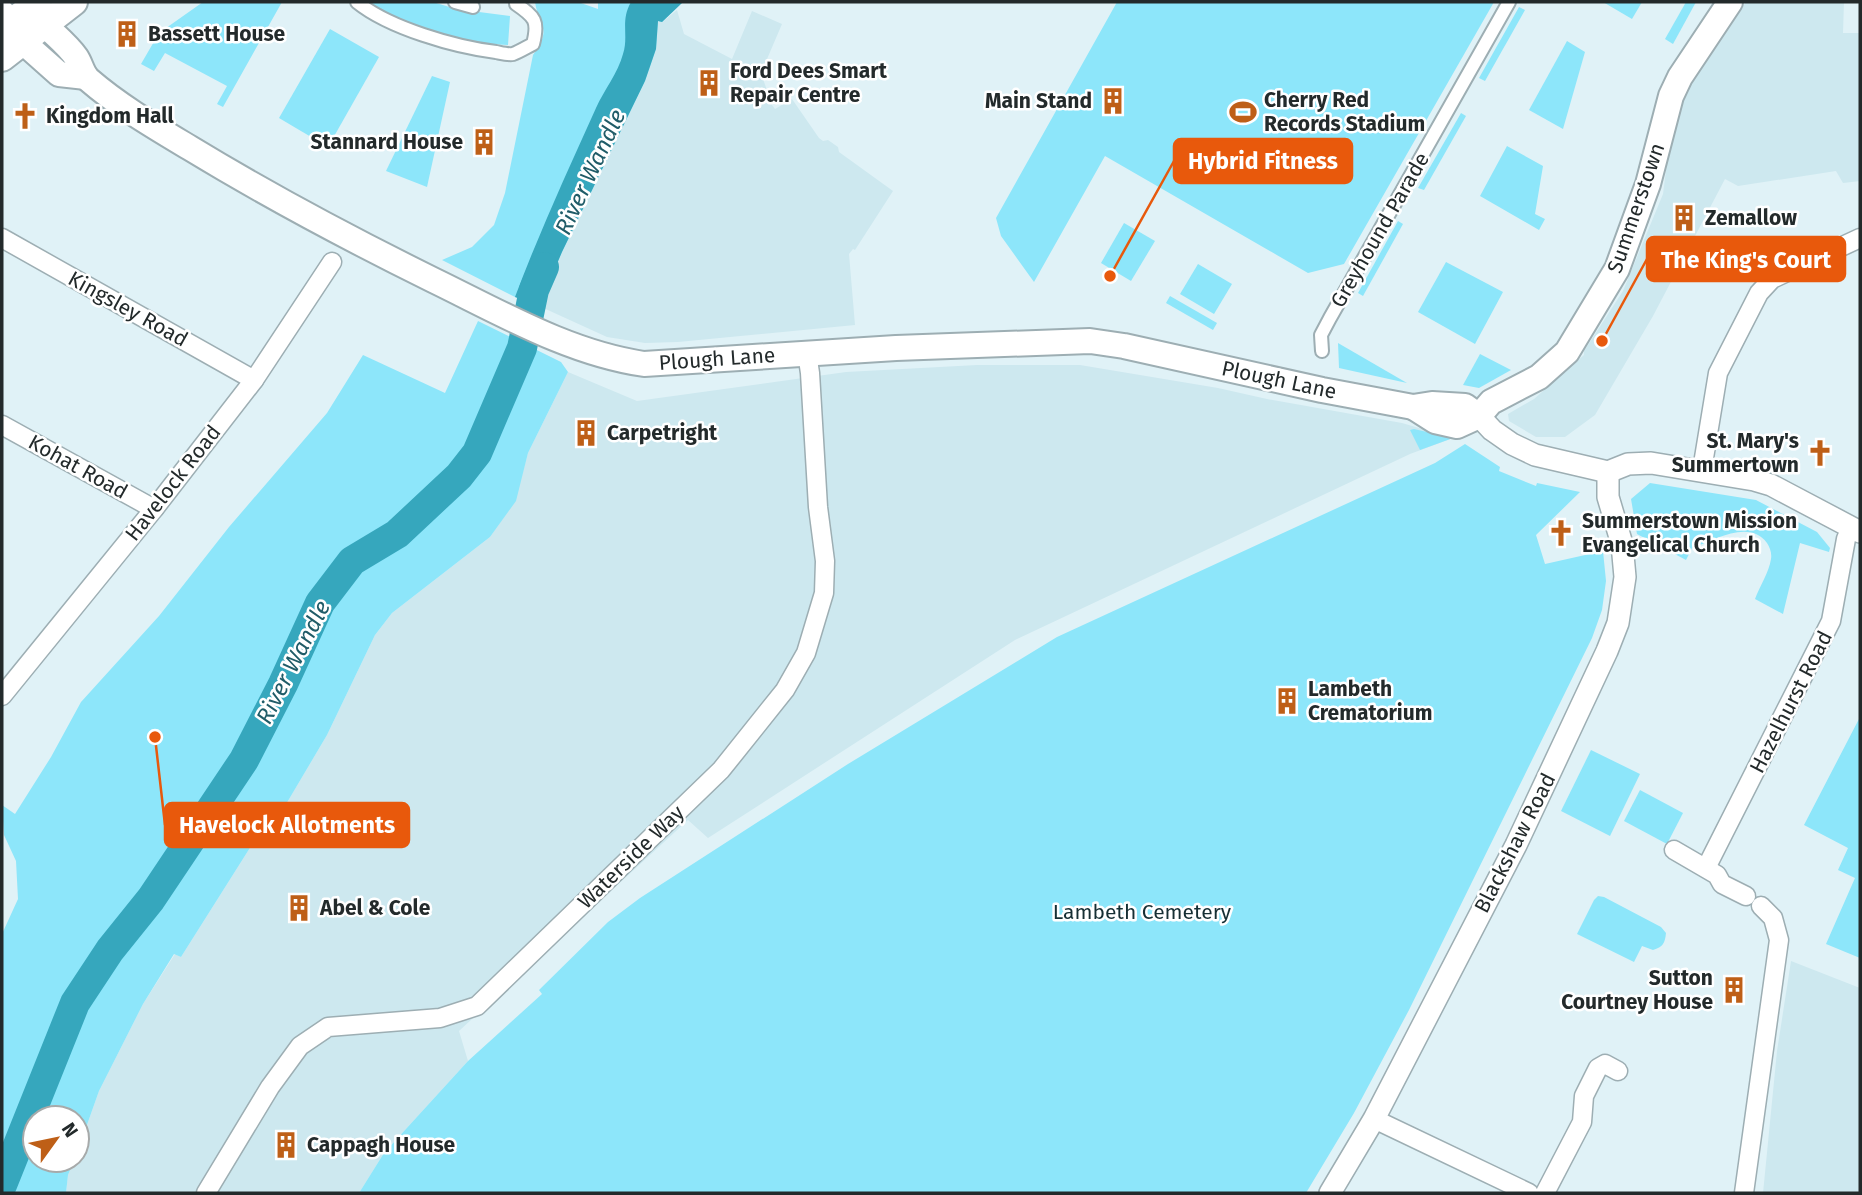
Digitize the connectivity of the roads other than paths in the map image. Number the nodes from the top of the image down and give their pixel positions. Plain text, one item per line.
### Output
1 (74, 2) edge
2 (357, 2) edge
3 (455, 2) edge
4 (516, 2) edge
5 (1509, 2) edge
6 (1730, 2) edge
7 (473, 7) dead end
8 (22, 18) edge
9 (2, 58) edge
10 (2, 238) edge
11 (1860, 238) edge
12 (332, 262) dead end
13 (1322, 351) dead end
14 (807, 354) junction
15 (254, 380) junction
16 (1479, 416) junction
17 (2, 425) edge
18 (1702, 470) junction
19 (1608, 472) junction
20 (154, 509) junction
21 (1856, 530) edge
22 (2, 696) edge
23 (1674, 850) dead end
24 (1706, 868) junction
25 (1746, 896) dead end
26 (1761, 906) dead end
27 (1618, 1071) dead end
28 (1374, 1119) junction
29 (206, 1193) edge
30 (1331, 1193) edge
31 (1529, 1193) edge
32 (1545, 1193) edge
33 (1744, 1193) edge

1 - 8 main road
2 - 4 street
3 - 7 street
5 - 13 street, Greyhound Parade
6 - 16 main road, Summerstown
8 - 9 main road
8 - 14 main road, Plough Lane
10 - 15 street, Kingsley Road
11 - 18 street
12 - 15 street, Havelock Road
14 - 16 main road, Plough Lane
14 - 29 street, Waterside Way
15 - 20 street, Havelock Road
16 - 19 street
17 - 20 street, Kohat Road
18 - 19 street
18 - 21 street
19 - 28 street, Blackshaw Road
20 - 22 street, Havelock Road
21 - 24 street, Hazelhurst Road
23 - 24 street
24 - 25 street
26 - 33 street
27 - 32 street
28 - 30 street, Blackshaw Road
28 - 31 street

